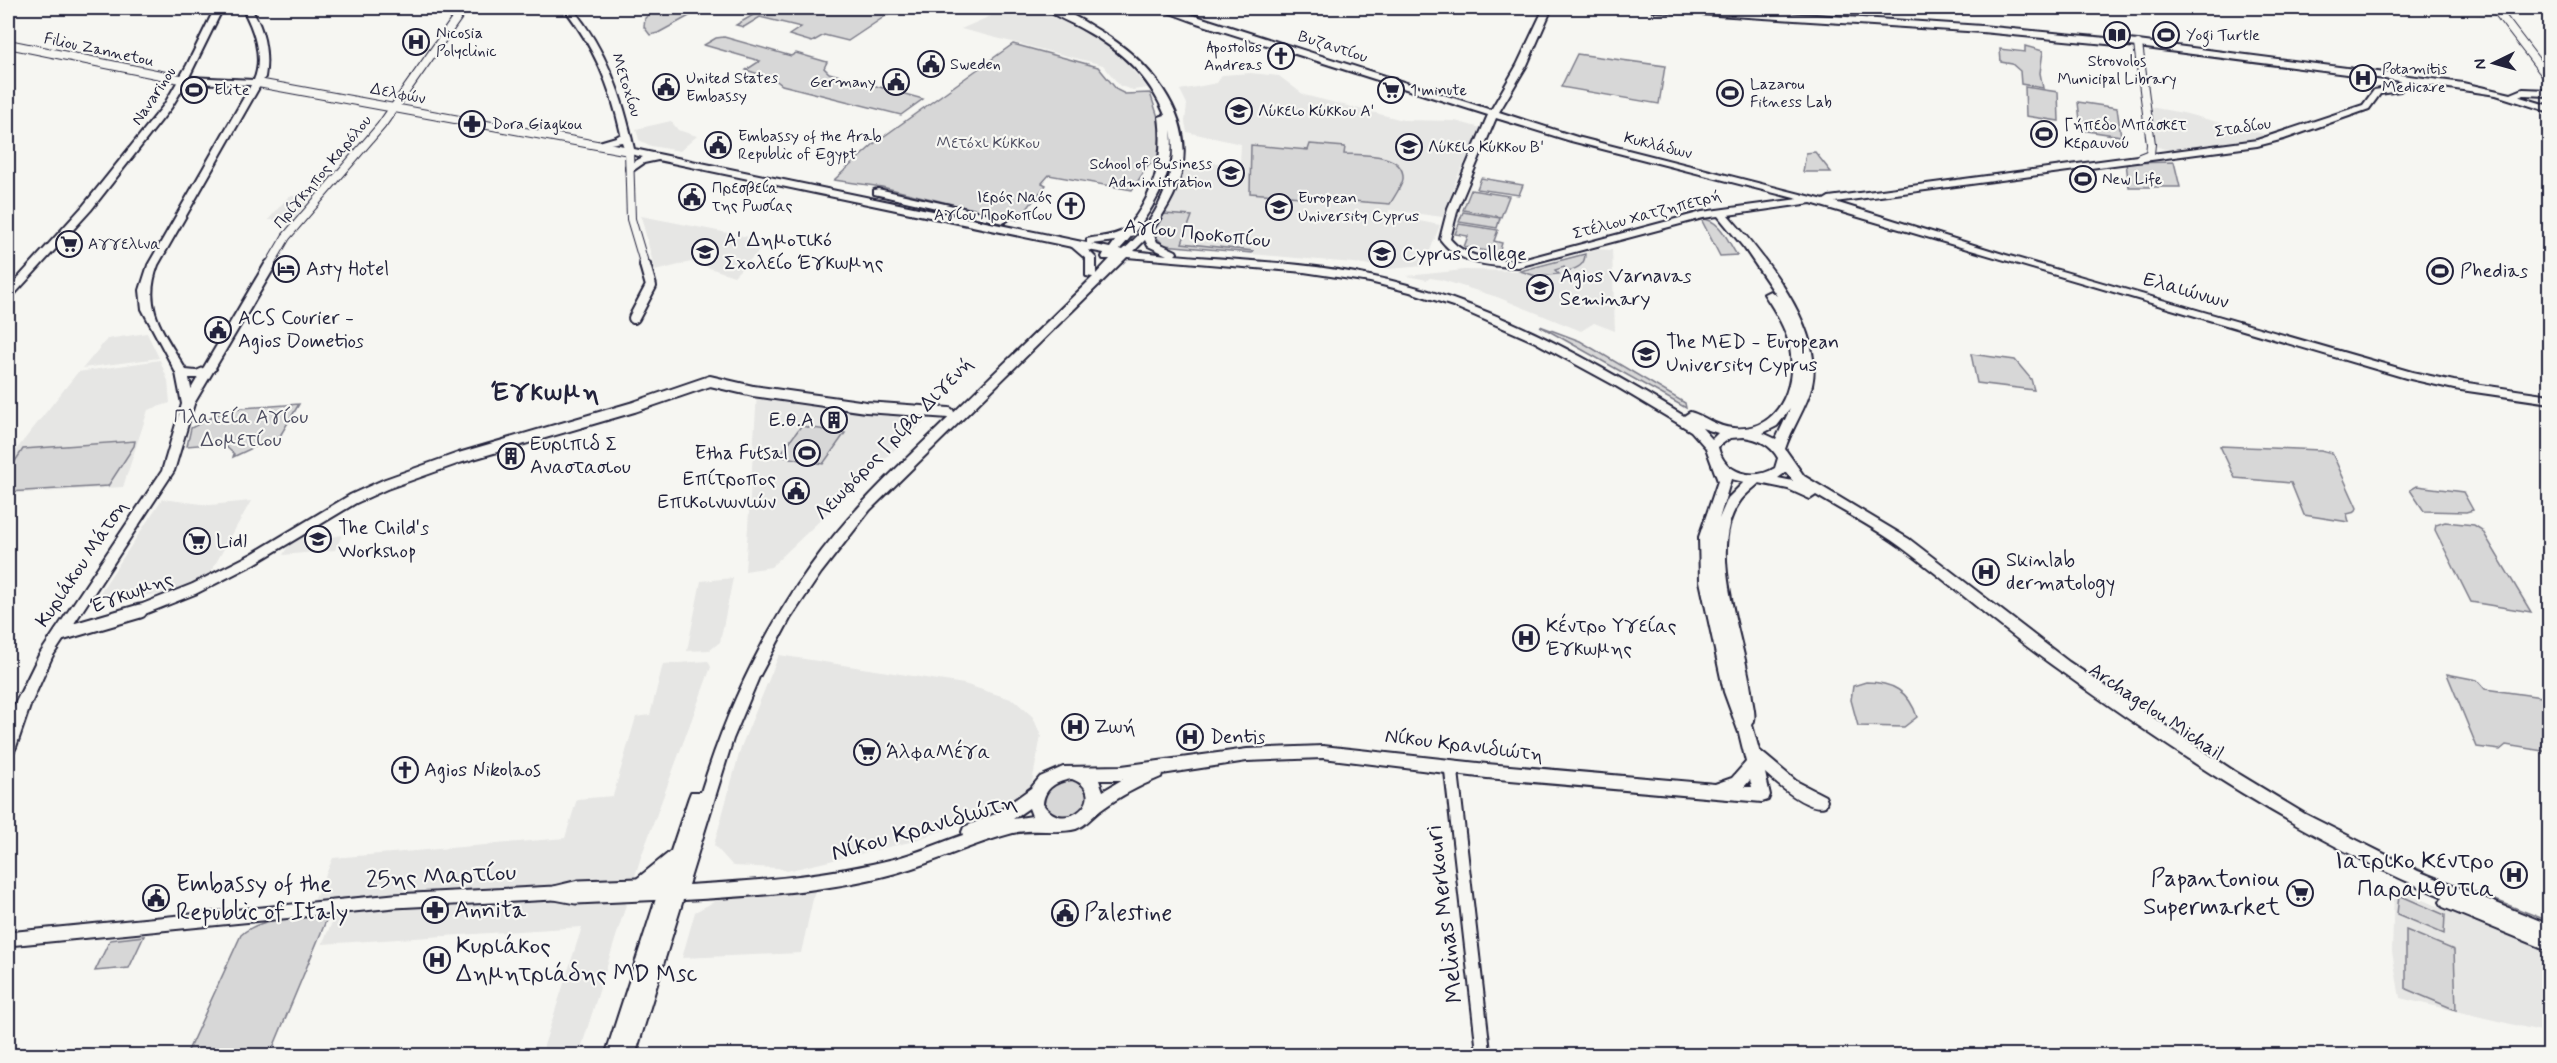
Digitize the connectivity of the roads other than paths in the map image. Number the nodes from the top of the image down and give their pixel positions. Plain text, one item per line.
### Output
1 (219, 8) edge
2 (246, 8) edge
3 (464, 8) edge
4 (568, 8) edge
5 (1046, 8) edge
6 (1165, 8) edge
7 (1548, 8) edge
8 (1653, 8) edge
9 (2495, 8) edge
10 (8, 44) edge
11 (2138, 44) junction
12 (262, 71) junction
13 (2407, 79) junction
14 (184, 80) junction
15 (2550, 80) edge
16 (211, 81) junction
17 (236, 82) junction
18 (258, 83) junction
19 (177, 91) junction
20 (2550, 93) edge
21 (2511, 97) junction
22 (395, 107) junction
23 (1472, 108) junction
24 (2550, 109) edge
25 (1499, 111) junction
26 (1172, 120) junction
27 (1527, 125) junction
28 (533, 133) junction
29 (604, 142) joint
30 (628, 144) junction
31 (2151, 144) junction
32 (2176, 153) junction
33 (663, 158) junction
34 (2140, 158) junction
35 (630, 172) junction
36 (1758, 186) junction
37 (1883, 194) junction
38 (1817, 200) junction
39 (1762, 205) junction
40 (1744, 208) junction
41 (1718, 212) junction
42 (1694, 217) junction
43 (1883, 219) junction
44 (1146, 230) junction
45 (1130, 231) junction
46 (1732, 231) junction
47 (1091, 241) junction
48 (1074, 244) junction
49 (1121, 251) junction
50 (1172, 254) junction
51 (1156, 257) junction
52 (1095, 274) junction
53 (8, 295) edge
54 (634, 318) dead end
55 (210, 369) junction
56 (183, 373) junction
57 (202, 382) joint
58 (2550, 399) edge
59 (188, 404) junction
60 (949, 413) junction
61 (1740, 433) junction
62 (1712, 447) junction
63 (1781, 454) junction
64 (1722, 468) junction
65 (1759, 479) junction
66 (61, 634) junction
67 (1747, 733) junction
68 (8, 747) edge
69 (1753, 759) junction
70 (1451, 767) junction
71 (1161, 768) junction
72 (1080, 774) junction
73 (1713, 791) junction
74 (1037, 793) junction
75 (1819, 801) dead end
76 (1094, 806) junction
77 (1053, 822) junction
78 (678, 855) junction
79 (640, 886) junction
80 (673, 888) junction
81 (554, 893) junction
82 (2550, 933) edge
83 (8, 939) edge
84 (2550, 943) edge
85 (614, 1056) edge
86 (626, 1056) edge
87 (1484, 1056) edge

1 - 14 main road, Navarinou
2 - 12 main road
3 - 22 street, Πρίγκηπος Καρόλου
4 - 30 main road, Μετοχίου
5 - 26 main road, Λεωφόρος Γρίβα Διγενή
5 - 45 main road, Λεωφόρος Γρίβα Διγενή
6 - 23 main road, Βυζαντίου
7 - 25 main road
8 - 11 main road
9 - 15 street
10 - 14 street, Filiou Zannetou
11 - 13 main road
11 - 31 street
12 - 17 main road
12 - 18 main road, Κυριάκου Μάτση
13 - 21 main road
13 - 32 main road, Σταδίου
14 - 16 main road
14 - 19 main road, Navarinou
16 - 17 main road
16 - 19 main road
17 - 18 main road
18 - 22 street, Δελφών
18 - 56 main road, Κυριάκου Μάτση
19 - 53 main road, Navarinou
20 - 21 main road
21 - 24 main road
22 - 28 street, Δελφών
22 - 55 street, Πρίγκηπος Καρόλου
23 - 25 main road, Βυζαντίου
23 - 25 main road
25 - 27 main road
25 - 27 main road
25 - 42 main road, Στέλιου Χατζηπετρή
26 - 44 main road, Λεωφόρος Γρίβα Διγενή
26 - 49 main road, Λεωφόρος Γρίβα Διγενή
27 - 36 main road, Κυκλάδων
28 - 29 street, Δελφών
28 - 30 street, Δελφών
29 - 30 main road
30 - 33 main road, Αγίου Προκοπίου
30 - 35 street
30 - 47 main road, Αγίου Προκοπίου
31 - 32 street
31 - 34 street
32 - 34 main road, Σταδίου
33 - 35 main road
33 - 48 main road, Αγίου Προκοπίου
34 - 37 main road, Σταδίου
35 - 54 street
36 - 38 main road, Κυκλάδων
36 - 39 main road
37 - 38 main road, Σταδίου
37 - 43 main road
38 - 39 main road, Στέλιου Χατζηπετρή
38 - 43 main road, Ελαιώνων
39 - 40 main road, Στέλιου Χατζηπετρή
40 - 41 main road, Στέλιου Χατζηπετρή
40 - 46 main road
41 - 42 main road, Στέλιου Χατζηπετρή
41 - 46 main road
42 - 46 main road
43 - 58 main road, Ελαιώνων
44 - 49 main road, Λεωφόρος Γρίβα Διγενή
44 - 50 main road
45 - 47 main road
45 - 49 main road, Λεωφόρος Γρίβα Διγενή
46 - 61 main road
46 - 63 main road
47 - 49 main road, Αγίου Προκοπίου
48 - 49 main road, Αγίου Προκοπίου
48 - 52 main road
49 - 50 main road, Αγίου Προκοπίου
49 - 51 main road, Αγίου Προκοπίου
49 - 52 main road, Λεωφόρος Γρίβα Διγενή
50 - 61 main road, Αγίου Προκοπίου
51 - 52 main road
51 - 62 main road, Αγίου Προκοπίου
52 - 60 main road, Λεωφόρος Γρίβα Διγενή
52 - 80 main road, Λεωφόρος Γρίβα Διγενή
55 - 56 main road
55 - 57 street, Πρίγκηπος Καρόλου
56 - 59 main road, Κυριάκου Μάτση
57 - 59 street, Κυριάκου Μάτση
59 - 66 main road, Κυριάκου Μάτση
60 - 66 street, Έγκωμης
60 - 78 main road, Λεωφόρος Γρίβα Διγενή
61 - 62 main road
61 - 63 main road
62 - 64 main road
63 - 65 main road
63 - 82 main road, Archagelou Michail
64 - 65 main road
64 - 67 main road
65 - 67 main road
65 - 84 main road, Archagelou Michail
66 - 68 main road, Κυριάκου Μάτση
67 - 69 main road
69 - 73 main road
69 - 73 main road, Νίκου Κρανιδιώτη
69 - 75 main road
70 - 71 main road, Νίκου Κρανιδιώτη
70 - 73 main road, Νίκου Κρανιδιώτη
70 - 87 street, Melinas Merkouri
71 - 72 main road, Νίκου Κρανιδιώτη
71 - 76 main road, Νίκου Κρανιδιώτη
72 - 74 main road
72 - 76 main road
74 - 77 main road
74 - 80 main road, Νίκου Κρανιδιώτη
76 - 77 main road
77 - 80 main road, Νίκου Κρανιδιώτη
78 - 79 main road
78 - 80 main road, Λεωφόρος Γρίβα Διγενή
79 - 80 street, 25ης Μαρτίου
79 - 81 street, 25ης Μαρτίου
80 - 81 street, 25ης Μαρτίου
80 - 85 main road, Λεωφόρος Γρίβα Διγενή
80 - 86 main road, Λεωφόρος Γρίβα Διγενή
81 - 83 street, 25ης Μαρτίου

